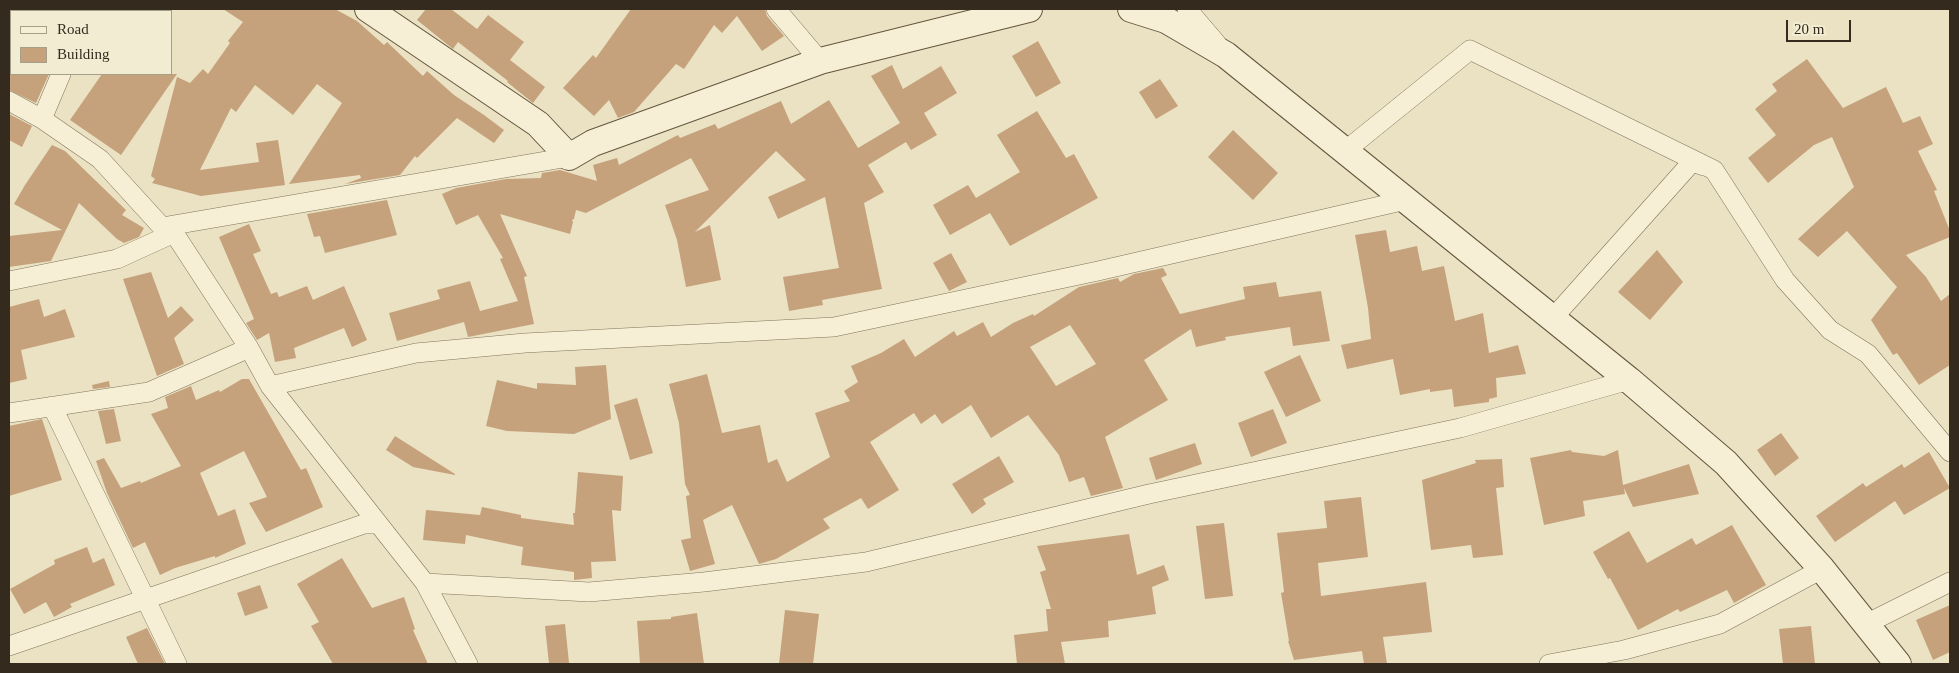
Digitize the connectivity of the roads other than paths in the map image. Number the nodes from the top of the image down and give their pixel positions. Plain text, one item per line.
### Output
1 (368, 9) edge
2 (776, 9) edge
3 (1029, 9) edge
4 (1131, 9) edge
5 (1187, 9) edge
6 (1226, 55) junction
7 (820, 61) junction
8 (61, 75) edge
9 (9, 101) edge
10 (42, 119) junction
11 (1345, 151) junction
12 (569, 157) junction
13 (1714, 170) junction
14 (1406, 200) junction
15 (168, 230) junction
16 (9, 281) edge
17 (1553, 318) junction
18 (248, 348) junction
19 (1629, 380) junction
20 (270, 386) junction
21 (52, 406) junction
22 (9, 413) edge
23 (1950, 452) edge
24 (378, 524) junction
25 (1822, 569) junction
26 (1950, 582) edge
27 (425, 583) junction
28 (147, 600) junction
29 (1866, 624) junction
30 (9, 646) edge
31 (177, 664) edge
32 (468, 664) edge
33 (1549, 664) edge
34 (1898, 664) edge

1 - 12 street
2 - 7 street
3 - 7 street
4 - 6 street
5 - 6 street
6 - 11 street
7 - 12 street
8 - 10 street
9 - 10 street
10 - 15 street
11 - 13 street
11 - 14 street
12 - 15 street
13 - 17 street
13 - 23 street
14 - 17 street
14 - 20 street
15 - 16 street
15 - 18 street
17 - 19 street
18 - 20 street
18 - 21 street
19 - 25 street
19 - 27 street
20 - 24 street
21 - 22 street
21 - 28 street
24 - 27 street
24 - 28 street
25 - 29 street
25 - 33 street
26 - 29 street
27 - 32 street
28 - 30 street
28 - 31 street
29 - 34 street

